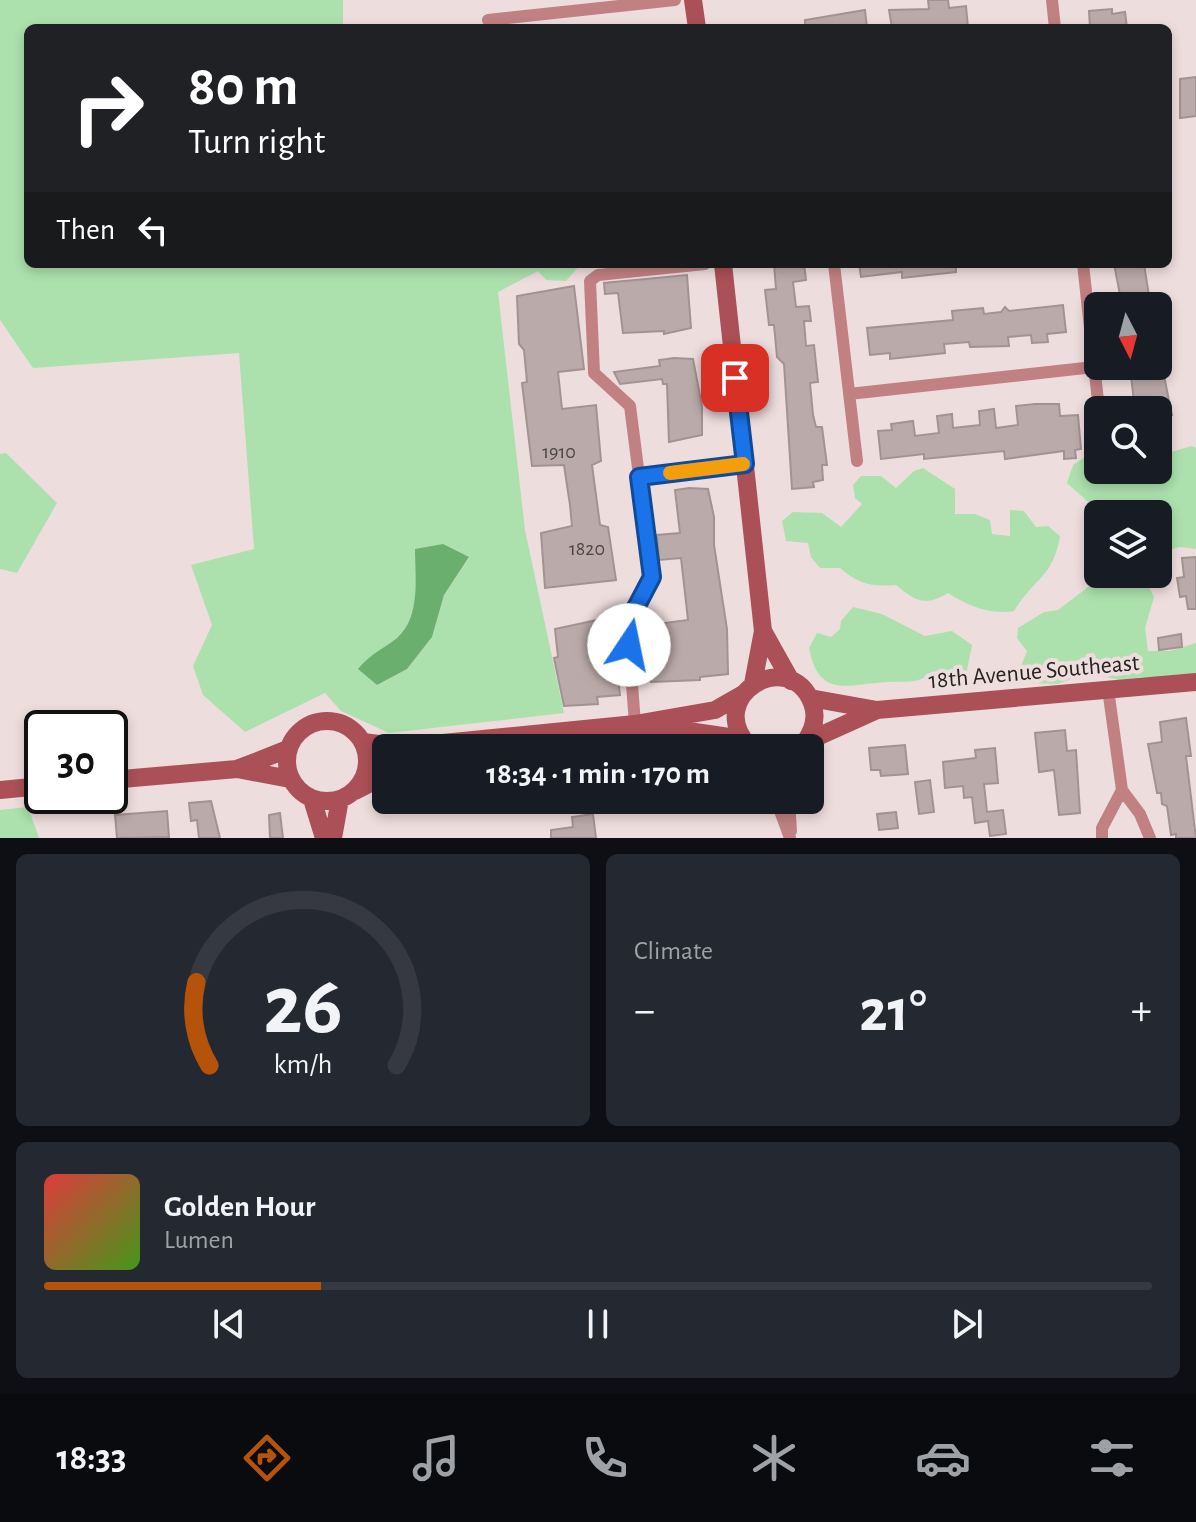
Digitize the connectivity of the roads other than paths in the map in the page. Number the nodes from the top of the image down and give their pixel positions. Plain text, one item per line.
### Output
1 (675, 0) edge
2 (693, 0) edge
3 (1052, 0) edge
4 (488, 20) dead end
5 (696, 24) edge
6 (1055, 24) edge
7 (666, 268) edge
8 (723, 268) edge
9 (834, 268) edge
10 (1083, 268) edge
11 (1086, 292) edge
12 (1084, 368) edge
13 (849, 394) junction
14 (857, 461) dead end
15 (745, 464) junction
16 (639, 477) junction
17 (763, 631) junction
18 (791, 681) junction
19 (1196, 682) edge
20 (748, 689) junction
21 (1108, 689) junction
22 (810, 698) junction
23 (877, 710) junction
24 (635, 724) junction
25 (674, 734) edge
26 (703, 734) edge
27 (743, 734) edge
28 (808, 734) edge
29 (824, 735) edge
30 (363, 742) junction
31 (288, 749) junction
32 (237, 769) junction
33 (128, 778) edge
34 (290, 779) junction
35 (372, 782) edge
36 (24, 788) edge
37 (0, 790) edge
38 (1122, 790) junction
39 (346, 796) junction
40 (312, 799) junction
41 (782, 814) edge
42 (790, 814) edge
43 (324, 838) edge
44 (333, 838) edge
45 (791, 838) edge
46 (1102, 838) edge
47 (1150, 838) edge

1 - 4 street
2 - 5 street
3 - 6 street
7 - 16 street
8 - 15 street
9 - 13 street
10 - 11 street
12 - 13 street
13 - 14 street
15 - 16 street
15 - 17 street
16 - 24 street
17 - 18 street
17 - 20 street
18 - 20 street
18 - 22 street
19 - 21 street, 18th Avenue Southeast
20 - 24 street
20 - 27 street
21 - 23 street, 18th Avenue Southeast
21 - 38 street
22 - 23 street, 18th Avenue Southeast
22 - 28 street
23 - 29 street, 18th Avenue Southeast
24 - 30 street
25 - 26 street
30 - 31 street
30 - 39 street
31 - 32 street
31 - 34 street
32 - 33 street
32 - 34 street
34 - 40 street
35 - 39 street
36 - 37 street
38 - 46 street
38 - 47 street
39 - 40 street
39 - 44 street
40 - 43 street
41 - 45 street
42 - 45 street

